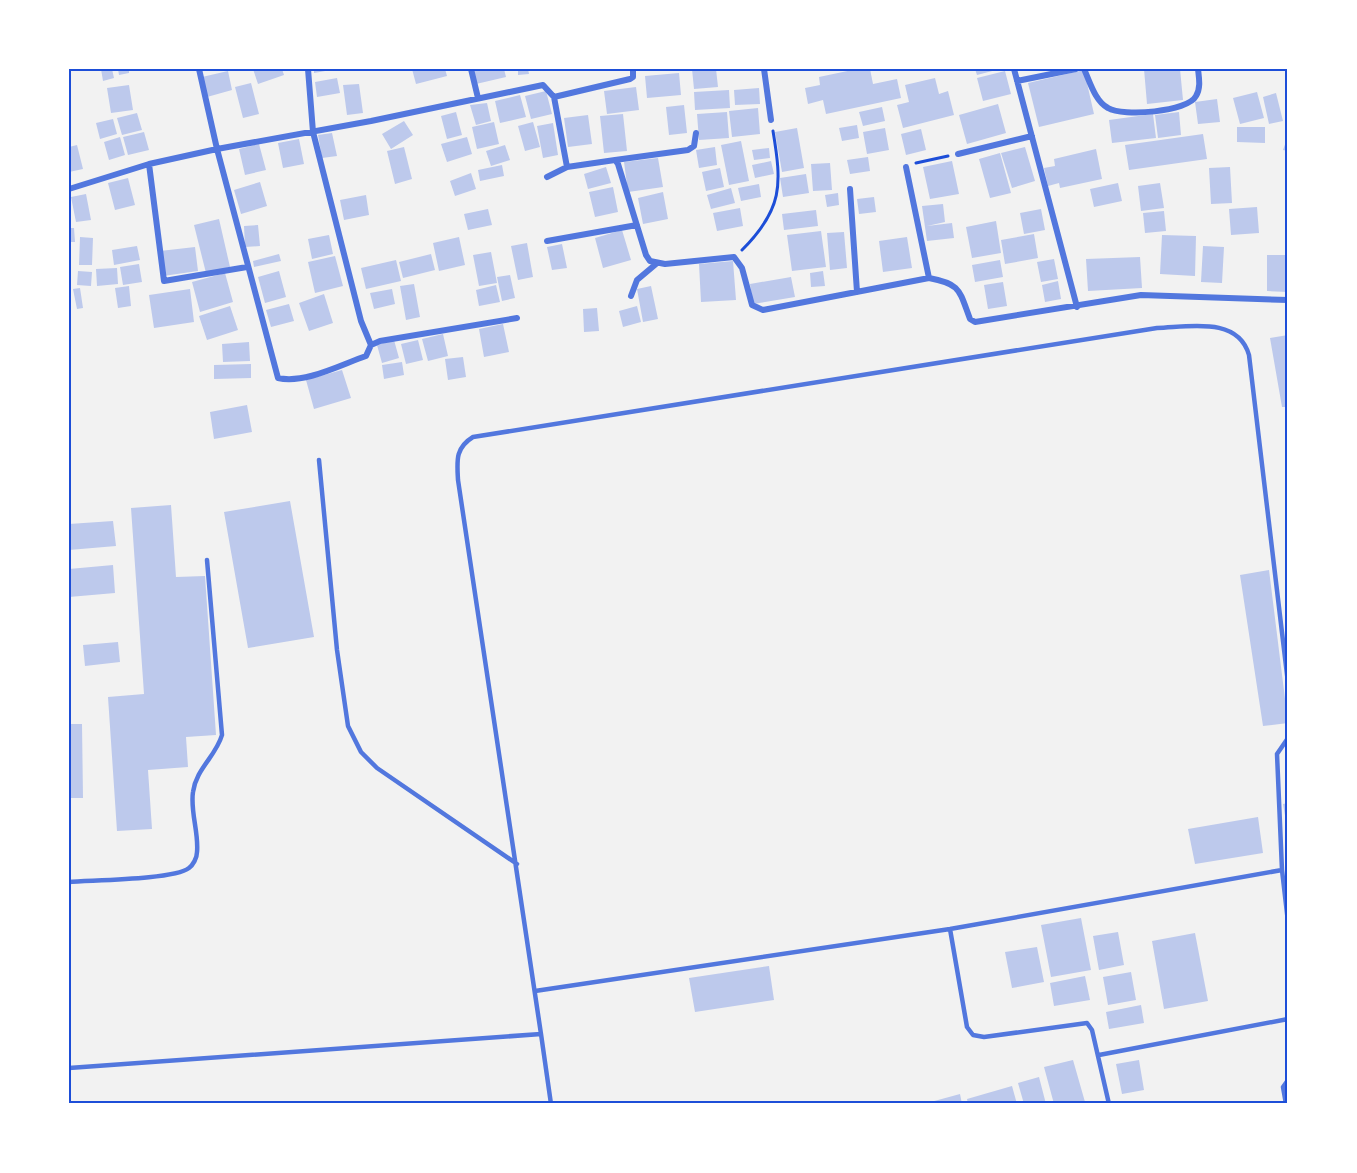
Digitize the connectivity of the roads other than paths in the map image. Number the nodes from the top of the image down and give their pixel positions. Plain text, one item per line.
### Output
1 (199, 69) edge
2 (308, 69) edge
3 (471, 69) edge
4 (633, 69) edge
5 (764, 69) edge
6 (1014, 69) edge
7 (1076, 69) edge
8 (1084, 69) edge
9 (1198, 69) edge
10 (1017, 81) junction
11 (554, 97) junction
12 (478, 98) junction
13 (771, 120) road end
14 (313, 132) junction
15 (696, 133) dead end
16 (1032, 136) junction
17 (217, 149) junction
18 (958, 153) road end
19 (615, 160) junction
20 (149, 164) junction
21 (567, 166) junction
22 (906, 167) road end
23 (547, 177) dead end
24 (69, 189) edge
25 (850, 189) dead end
26 (637, 225) junction
27 (547, 241) dead end
28 (656, 264) junction
29 (247, 267) junction
30 (929, 278) junction
31 (857, 292) junction
32 (631, 296) dead end
33 (1288, 300) edge
34 (1077, 307) junction
35 (518, 318) dead end
36 (371, 345) junction
37 (319, 460) dead end
38 (207, 560) dead end
39 (1288, 683) edge
40 (1288, 738) edge
41 (517, 864) junction
42 (1282, 870) junction
43 (69, 882) edge
44 (1288, 922) edge
45 (950, 929) junction
46 (535, 991) junction
47 (1288, 1019) edge
48 (541, 1035) junction
49 (1099, 1055) junction
50 (69, 1068) edge
51 (1288, 1080) edge
52 (551, 1104) edge
53 (1109, 1104) edge
54 (1286, 1104) edge

1 - 17 street
2 - 14 street
3 - 12 street
4 - 11 street
5 - 13 street
6 - 10 street
7 - 10 street
8 - 9 street
10 - 16 street
11 - 12 street
11 - 21 street
12 - 14 street
14 - 17 street
14 - 36 street
15 - 19 street
16 - 18 street
16 - 34 street
17 - 20 street
17 - 29 street
19 - 21 street
19 - 26 street
20 - 24 street
20 - 29 street
21 - 23 street
22 - 30 street
25 - 31 street
26 - 27 street
26 - 28 street
28 - 31 street
28 - 32 street
29 - 36 street
30 - 31 street
30 - 34 street
33 - 34 street
35 - 36 street
37 - 41 lane
38 - 43 lane
39 - 41 lane
40 - 42 lane
41 - 46 lane
42 - 44 lane
42 - 45 lane
45 - 46 lane
45 - 49 lane
46 - 48 lane
47 - 49 lane
48 - 50 lane
48 - 52 lane
49 - 53 lane
51 - 54 lane

